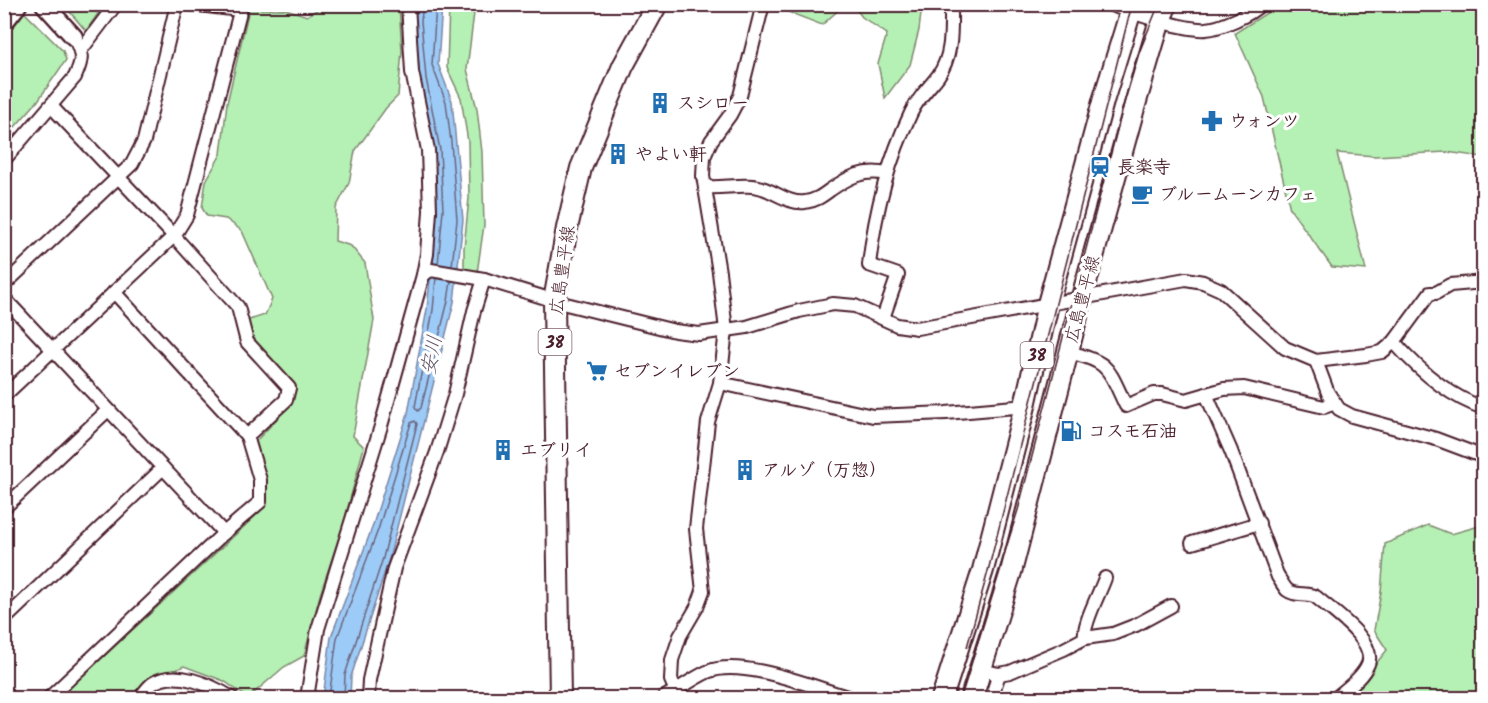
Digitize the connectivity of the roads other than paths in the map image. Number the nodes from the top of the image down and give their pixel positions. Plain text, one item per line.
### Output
1 (15, 4) edge
2 (44, 4) edge
3 (116, 4) edge
4 (177, 4) edge
5 (190, 4) edge
6 (408, 4) edge
7 (657, 4) edge
8 (763, 4) edge
9 (951, 4) edge
10 (1108, 4) edge
11 (1261, 4) edge
12 (241, 7) edge
13 (1132, 8) edge
14 (1163, 12) edge
15 (4, 18) edge
16 (78, 44) junction
17 (51, 106) junction
18 (4, 160) edge
19 (886, 174) junction
20 (119, 177) junction
21 (705, 187) junction
22 (174, 236) junction
23 (427, 273) junction
24 (481, 279) junction
25 (1484, 282) edge
26 (4, 285) edge
27 (114, 292) junction
28 (1082, 297) junction
29 (4, 298) edge
30 (555, 301) junction
31 (1048, 304) junction
32 (883, 318) junction
33 (726, 330) junction
34 (1394, 342) junction
35 (53, 351) junction
36 (1068, 352) junction
37 (1316, 361) junction
38 (720, 383) junction
39 (1206, 394) junction
40 (4, 396) edge
41 (1335, 403) junction
42 (1484, 408) edge
43 (108, 410) junction
44 (1024, 410) junction
45 (247, 436) junction
46 (1484, 457) edge
47 (163, 468) junction
48 (4, 508) edge
49 (1259, 523) junction
50 (224, 533) junction
51 (1192, 543) dead end
52 (1105, 579) dead end
53 (1171, 606) dead end
54 (4, 620) edge
55 (1085, 638) junction
56 (990, 672) junction
57 (678, 695) edge
58 (49, 699) edge
59 (140, 699) edge
60 (232, 699) edge
61 (307, 699) edge
62 (368, 699) edge
63 (560, 699) edge
64 (663, 699) edge
65 (851, 699) edge
66 (942, 699) edge
67 (972, 699) edge
68 (991, 699) edge
69 (1336, 699) edge

1 - 15 highway
2 - 16 street
3 - 16 street
4 - 20 street
5 - 12 street
6 - 23 street
7 - 30 main road, 広島豊平線 / 38
8 - 21 street
9 - 19 street
10 - 13 street
11 - 14 street
12 - 22 street
13 - 14 street
13 - 31 main road, 広島豊平線 / 38
14 - 28 main road, 広島豊平線 / 38
16 - 17 street
17 - 18 street
17 - 20 street
19 - 21 street
19 - 32 street
20 - 22 street
20 - 26 street
21 - 33 street
22 - 27 street
22 - 45 street
23 - 24 street
23 - 61 street
24 - 30 street
24 - 62 street
25 - 34 street
27 - 35 street
27 - 45 street
28 - 31 street
28 - 36 main road, 広島豊平線 / 38
28 - 37 street
29 - 35 street
30 - 33 street
30 - 63 main road, 広島豊平線 / 38
31 - 32 street
31 - 44 main road, 広島豊平線 / 38
32 - 33 street
33 - 38 street
34 - 37 street
34 - 42 street
35 - 40 street
35 - 43 street
36 - 39 street
36 - 56 main road, 広島豊平線 / 38
37 - 41 street
38 - 44 street
38 - 57 street
39 - 41 street
39 - 49 street
41 - 46 street
43 - 47 street
43 - 48 street
44 - 66 main road, 広島豊平線 / 38
45 - 50 street
47 - 50 street
47 - 54 street
49 - 51 street
49 - 69 street
50 - 58 street
52 - 55 street
53 - 55 street
55 - 56 street
56 - 67 main road, 広島豊平線 / 38
56 - 68 street
57 - 64 street
57 - 65 street
59 - 60 street

